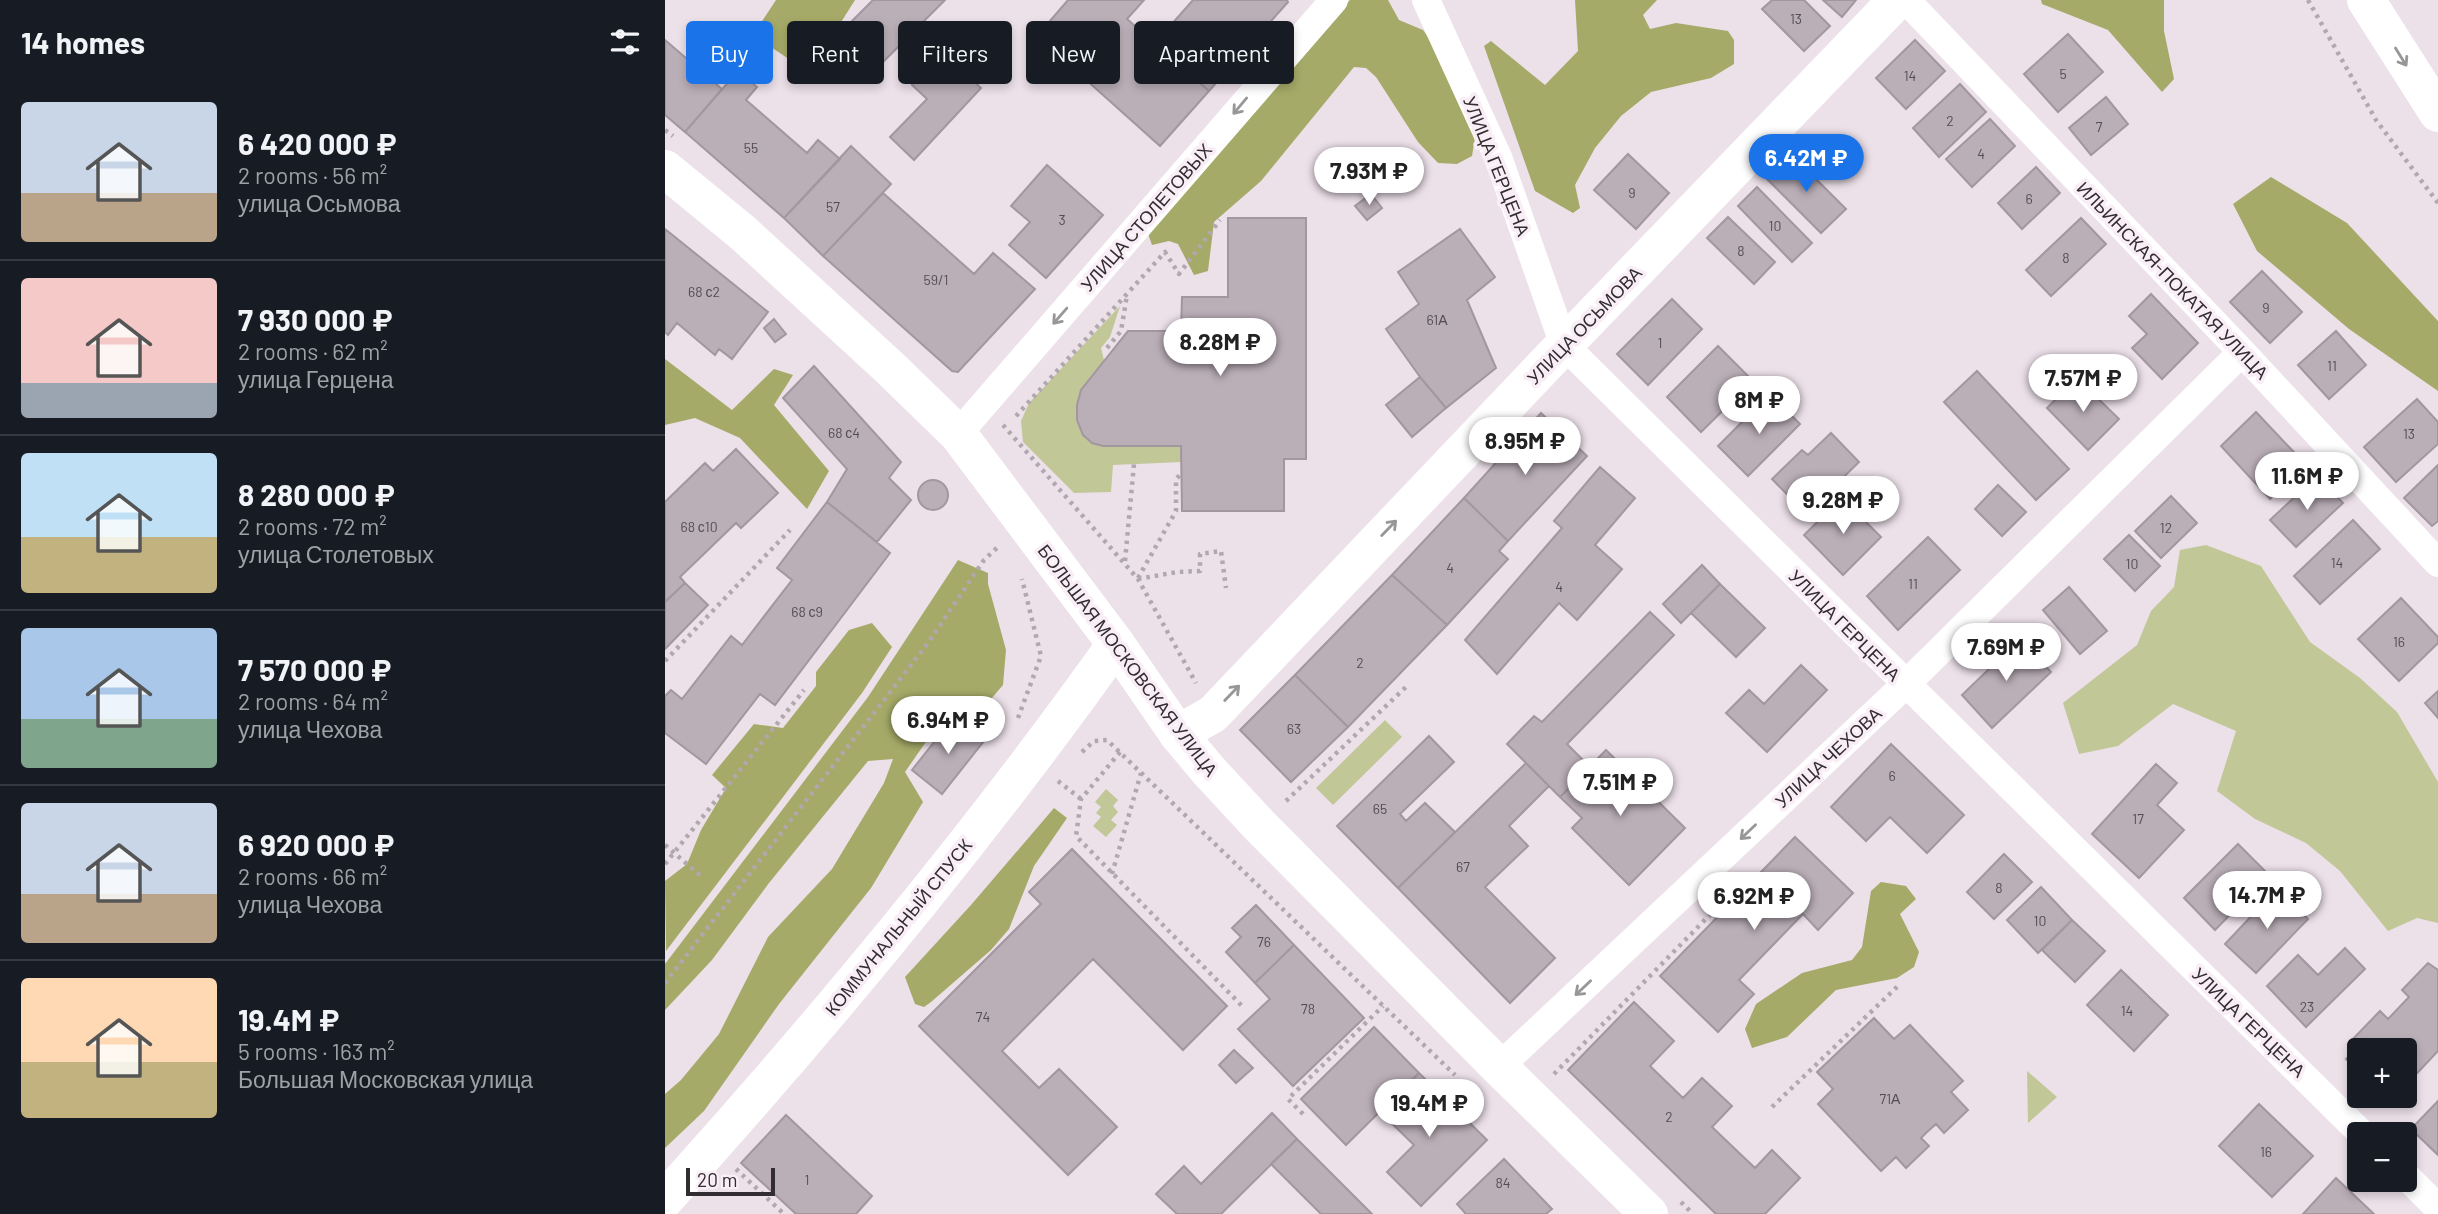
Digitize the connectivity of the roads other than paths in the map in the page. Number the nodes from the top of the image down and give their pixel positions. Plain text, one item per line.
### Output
1 (1334, 0) edge
2 (1426, 0) edge
3 (1898, 0) edge
4 (1906, 0) edge
5 (2366, 0) edge
6 (2438, 113) edge
7 (671, 153) edge
8 (1564, 345) junction
9 (2242, 352) junction
10 (958, 434) junction
11 (2438, 563) edge
12 (1116, 644) junction
13 (1905, 685) junction
14 (1178, 734) junction
15 (1511, 1056) junction
16 (2350, 1122) edge
17 (2417, 1187) edge
18 (665, 1199) edge
19 (1662, 1205) edge
20 (2438, 1208) edge

1 -> 10 street, УЛИЦА СТОЛЕТОВЫХ
2 - 8 street, УЛИЦА ГЕРЦЕНА
3 - 8 main road, УЛИЦА ОСЬМОВА
4 - 9 street, ИЛЬИНСКАЯ-ПОКАТАЯ УЛИЦА
5 -> 6 main road
7 - 10 main road, БОЛЬШАЯ МОСКОВСКАЯ УЛИЦА
8 - 13 street, УЛИЦА ГЕРЦЕНА
14 -> 8 main road, УЛИЦА ОСЬМОВА
9 - 11 street, ИЛЬИНСКАЯ-ПОКАТАЯ УЛИЦА
9 - 13 street, УЛИЦА ЧЕХОВА
10 - 12 main road, БОЛЬШАЯ МОСКОВСКАЯ УЛИЦА
12 - 14 main road, БОЛЬШАЯ МОСКОВСКАЯ УЛИЦА
12 - 18 main road, КОММУНАЛЬНЫЙ СПУСК
13 -> 15 street, УЛИЦА ЧЕХОВА
13 - 16 street, УЛИЦА ГЕРЦЕНА
14 - 15 main road, БОЛЬШАЯ МОСКОВСКАЯ УЛИЦА
15 - 19 main road, БОЛЬШАЯ МОСКОВСКАЯ УЛИЦА
17 - 20 street

